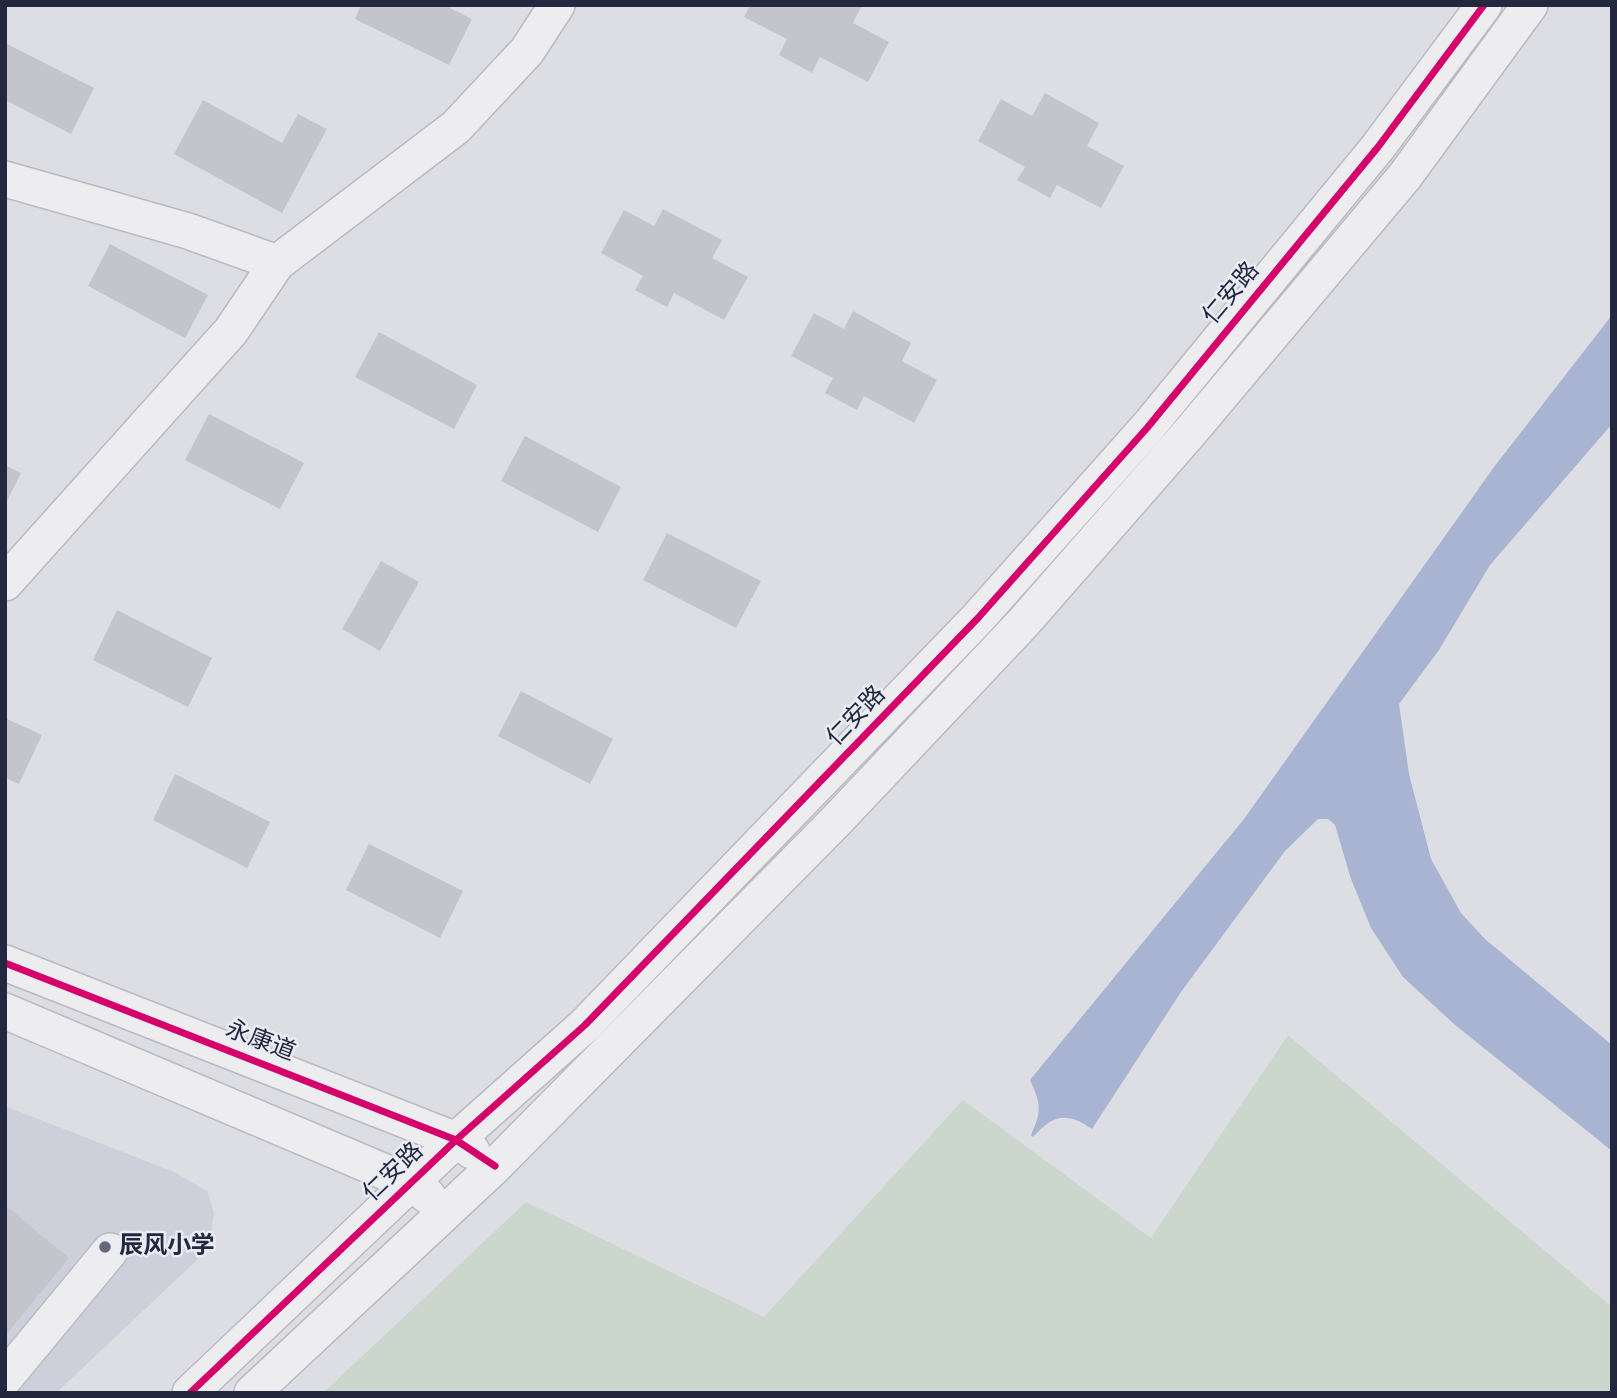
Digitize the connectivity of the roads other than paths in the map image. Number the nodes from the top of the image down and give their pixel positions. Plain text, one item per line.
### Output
1 (557, 5) edge
2 (1484, 5) edge
3 (1530, 5) edge
4 (5, 179) edge
5 (278, 263) junction
6 (5, 583) edge
7 (5, 963) edge
8 (5, 1011) edge
9 (456, 1140) junction
10 (495, 1166) junction
11 (411, 1183) junction
12 (447, 1211) junction
13 (110, 1251) dead end
14 (5, 1378) edge
15 (190, 1393) edge
16 (252, 1393) edge

1 - 5 street
2 - 9 street, 仁安路
3 - 10 street
4 - 5 street
5 - 6 street
7 - 9 street, 永康道
8 - 11 street
9 - 10 street, 永康道
9 - 11 street, 仁安路
10 - 12 street
11 - 12 street
11 - 15 street, 仁安路
12 - 16 street
13 - 14 street

